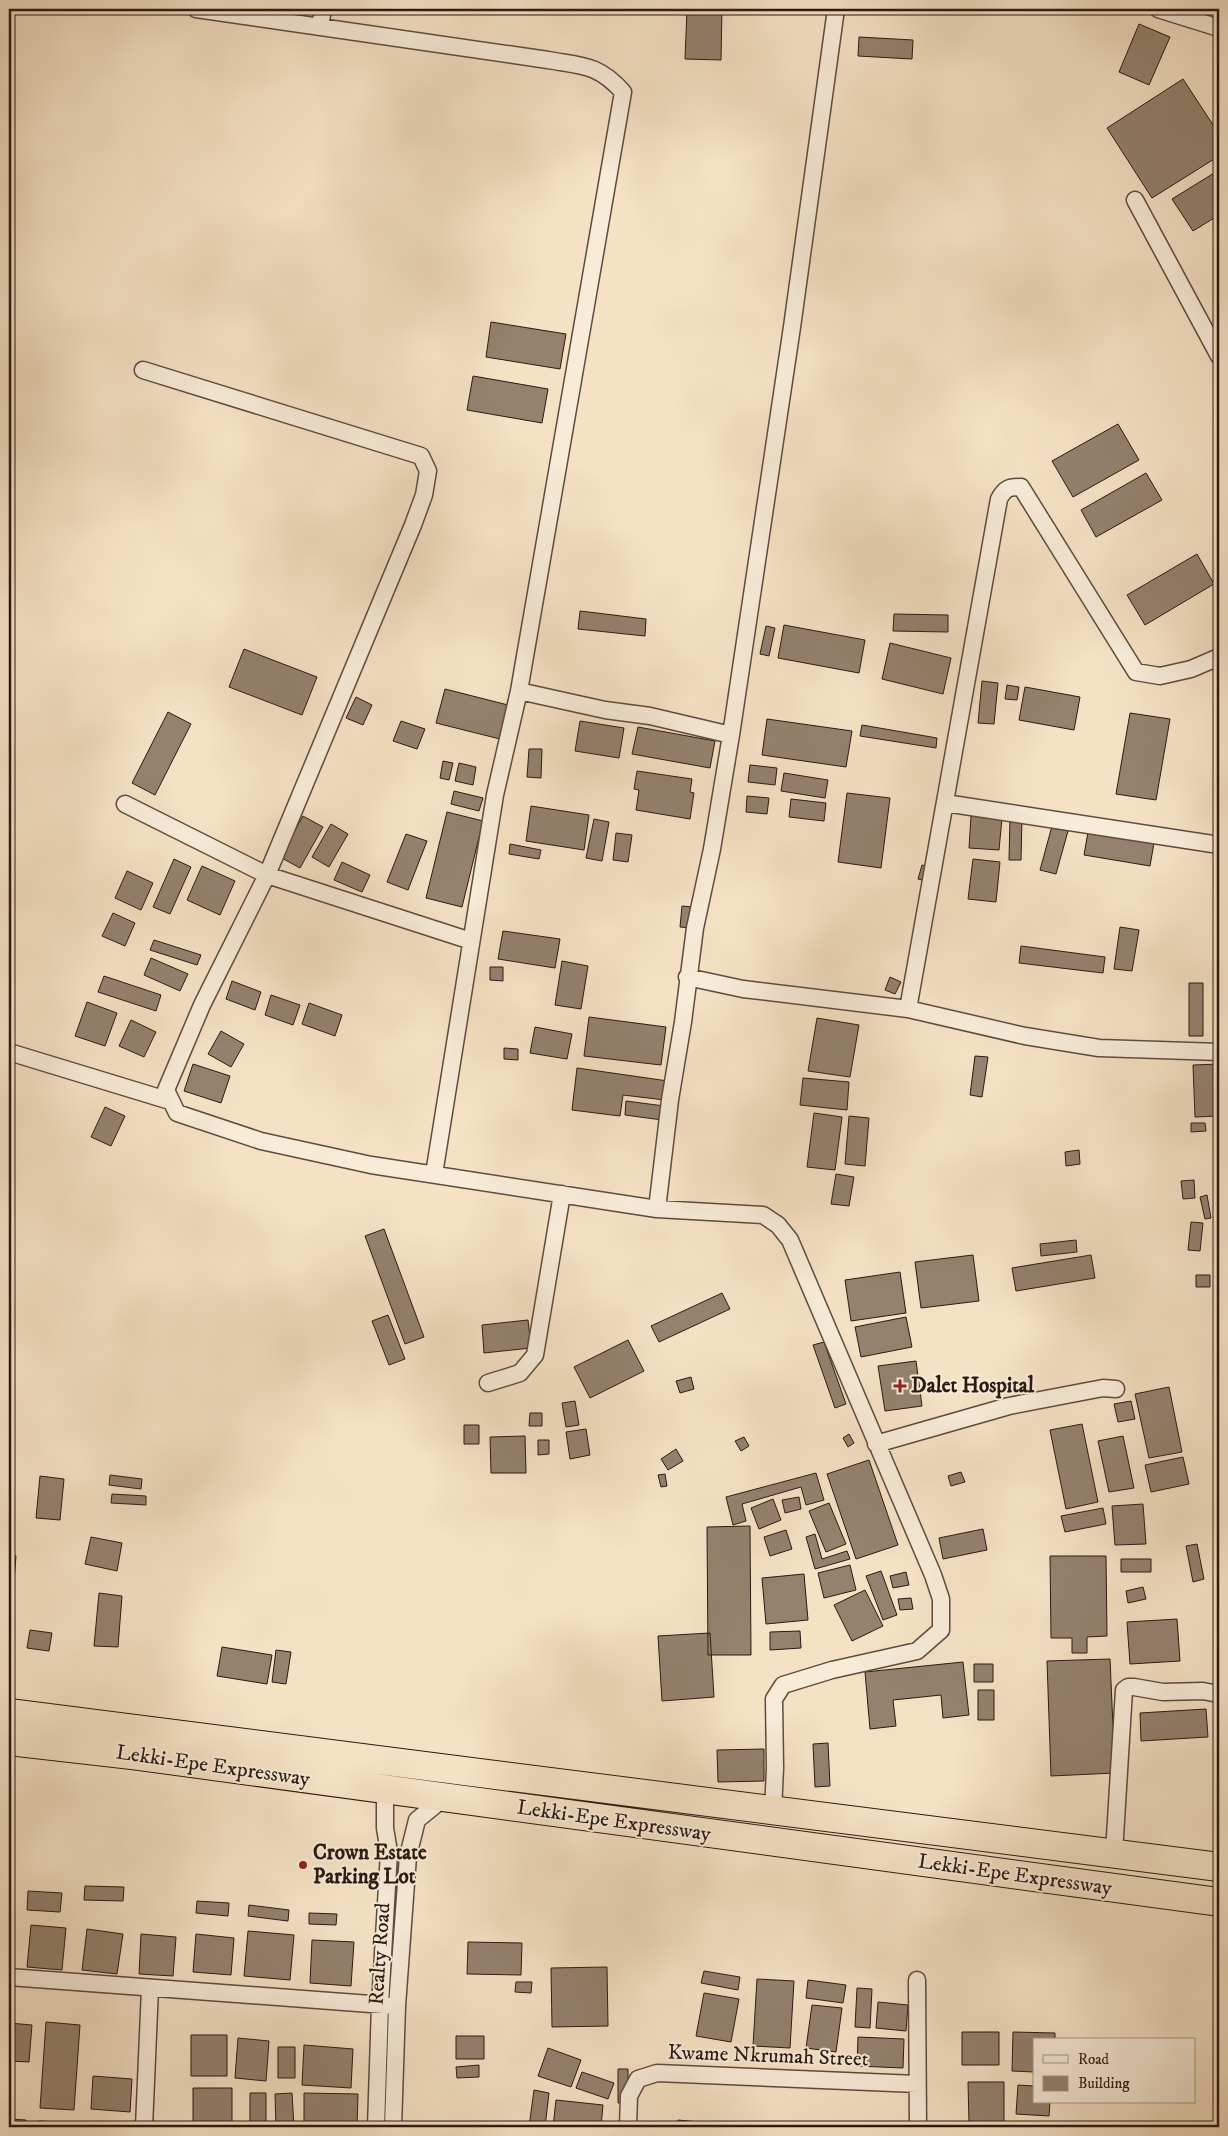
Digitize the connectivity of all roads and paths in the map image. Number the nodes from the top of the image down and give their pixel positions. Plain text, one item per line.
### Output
1 (196, 9) edge
2 (323, 9) edge
3 (836, 9) edge
4 (1158, 9) edge
5 (320, 27) junction
6 (1219, 28) edge
7 (1135, 200) dead end
8 (1219, 356) edge
9 (143, 370) dead end
10 (1219, 658) edge
11 (519, 691) junction
12 (731, 735) junction
13 (945, 803) junction
14 (125, 804) dead end
15 (1219, 845) edge
16 (267, 875) junction
17 (471, 942) junction
18 (687, 977) junction
19 (908, 1010) junction
20 (9, 1052) edge
21 (1219, 1052) edge
22 (170, 1101) junction
23 (434, 1174) junction
24 (562, 1194) junction
25 (656, 1209) junction
26 (488, 1383) dead end
27 (1116, 1389) dead end
28 (876, 1444) junction
29 (1213, 1693) dead end
30 (9, 1714) edge
31 (9, 1740) edge
32 (385, 1790) junction
33 (444, 1798) junction
34 (773, 1810) junction
35 (1114, 1854) junction
36 (1219, 1868) edge
37 (1219, 1902) edge
38 (9, 1977) edge
39 (918, 1980) dead end
40 (150, 1988) junction
41 (380, 2005) junction
42 (397, 2006) junction
43 (918, 2084) junction
44 (144, 2127) edge
45 (376, 2127) edge
46 (393, 2127) edge
47 (628, 2127) edge
48 (918, 2127) edge

1 - 5 street
2 - 5 street
3 - 12 street
4 - 6 street
5 - 11 street
7 - 8 street
9 - 16 street
10 - 13 street
11 - 12 street
11 - 17 street
12 - 18 street
13 - 15 street
13 - 19 street
14 - 16 street
16 - 17 street
16 - 22 street
17 - 23 street
18 - 19 street
18 - 25 street
19 - 21 street
20 - 22 street
22 - 23 street
23 - 24 street
24 - 25 street
24 - 26 street
25 - 28 street
27 - 28 street
28 - 34 street
29 - 35 street
30 - 34 highway, Lekki-Epe Expressway
31 - 32 highway, Lekki-Epe Expressway
32 - 33 highway, Lekki-Epe Expressway
32 - 41 street, Realty Road
33 - 37 highway, Lekki-Epe Expressway
33 - 42 street, Realty Road
34 - 35 highway, Lekki-Epe Expressway
35 - 36 highway, Lekki-Epe Expressway
38 - 40 street
39 - 43 street
40 - 41 street
40 - 44 street
41 - 42 street
41 - 45 street, Realty Road
42 - 46 street, Realty Road
43 - 47 street, Kwame Nkrumah Street
43 - 48 street

